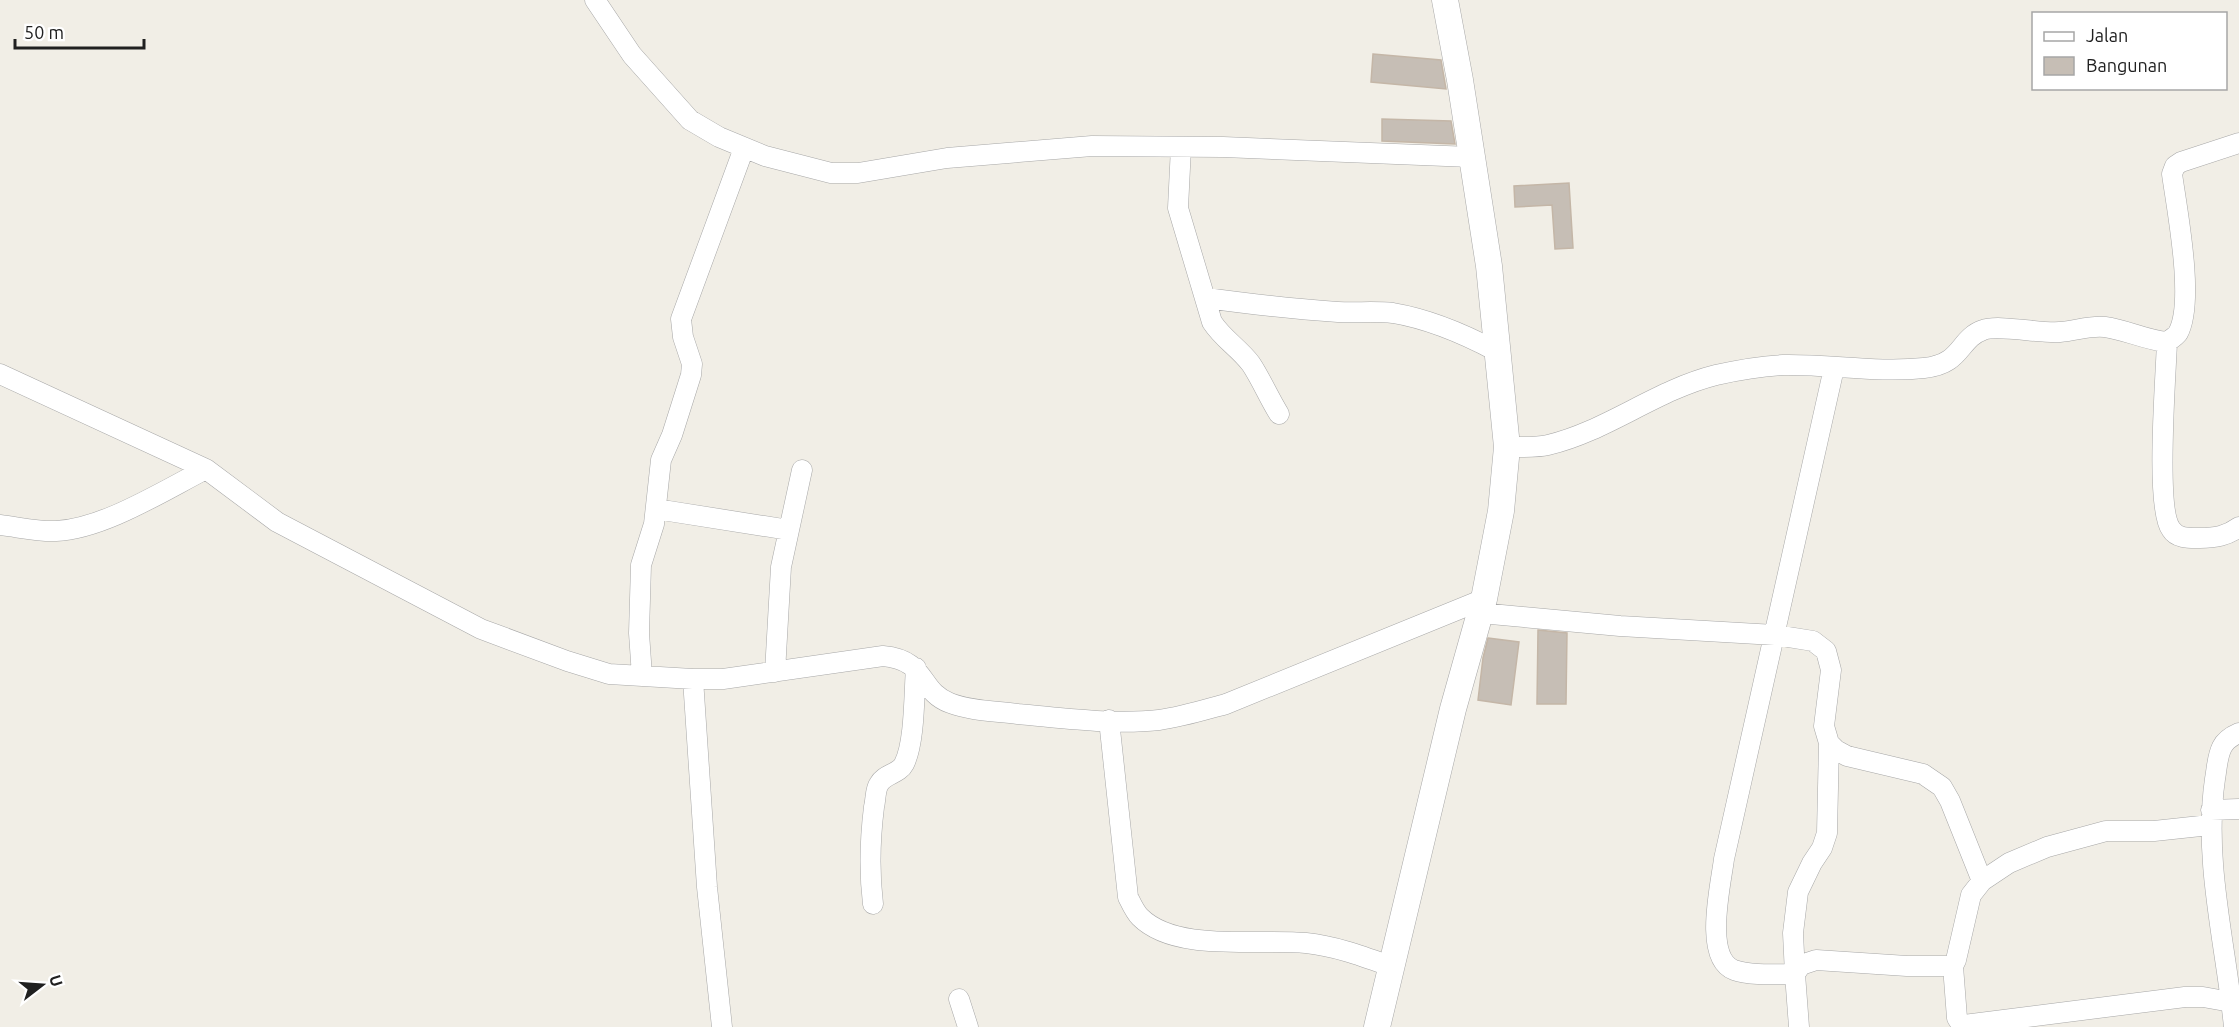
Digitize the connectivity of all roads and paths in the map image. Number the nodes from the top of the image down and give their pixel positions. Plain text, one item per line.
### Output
1 (595, 0) edge
2 (1445, 0) edge
3 (2239, 143) edge
4 (1181, 147) junction
5 (744, 148) junction
6 (1471, 157) junction
7 (1206, 298) junction
8 (2167, 342) junction
9 (1496, 351) junction
10 (1834, 368) junction
11 (0, 374) edge
12 (1279, 414) dead end
13 (1507, 447) junction
14 (206, 469) junction
15 (802, 470) dead end
16 (656, 509) junction
17 (0, 525) edge
18 (2239, 527) edge
19 (789, 530) junction
20 (1482, 606) junction
21 (1775, 635) junction
22 (916, 668) junction
23 (775, 672) junction
24 (642, 676) junction
25 (693, 679) junction
26 (1109, 720) junction
27 (2239, 733) edge
28 (1829, 742) junction
29 (2239, 809) edge
30 (2211, 817) junction
31 (1982, 881) junction
32 (873, 903) dead end
33 (1390, 966) junction
34 (1953, 966) junction
35 (1795, 974) junction
36 (959, 999) dead end
37 (2231, 1002) junction
38 (722, 1027) edge
39 (968, 1027) edge
40 (1377, 1027) edge
41 (1800, 1027) edge
42 (2234, 1027) edge

1 - 5 street
2 - 6 street
3 - 8 street
4 - 5 street
4 - 6 street
4 - 7 street
5 - 16 street
6 - 9 street
7 - 9 street
7 - 12 street
8 - 10 street
8 - 18 street
9 - 13 street
10 - 13 street
10 - 21 street
11 - 14 street
13 - 20 street
14 - 17 street
14 - 24 street
15 - 19 street
16 - 19 street
16 - 24 street
19 - 23 street
20 - 21 street
20 - 26 street
20 - 33 street
21 - 28 street
21 - 35 street
22 - 23 street
22 - 26 street
22 - 32 street
23 - 25 street
24 - 25 street
25 - 38 street
26 - 33 street
27 - 30 street
28 - 31 street
28 - 35 street
29 - 30 street
30 - 31 street
30 - 37 street
31 - 34 street
33 - 40 street
34 - 35 street
34 - 37 street
35 - 41 street
36 - 39 street
37 - 42 street

